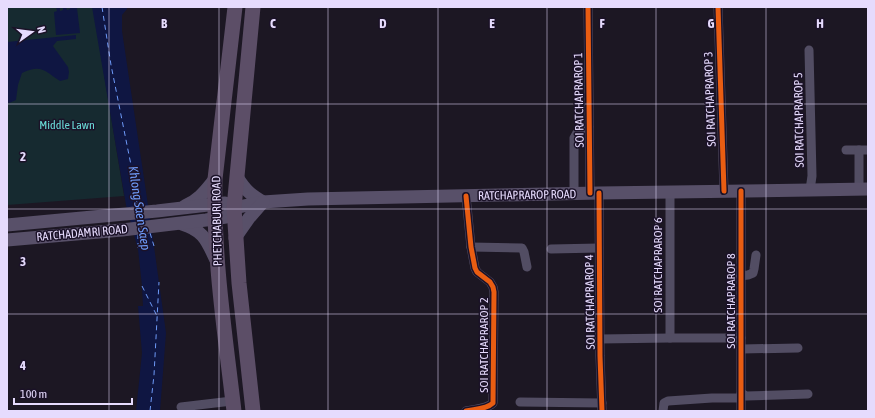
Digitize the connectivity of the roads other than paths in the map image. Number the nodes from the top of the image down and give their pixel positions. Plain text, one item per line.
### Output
1 (235, 7) edge
2 (253, 7) edge
3 (588, 7) edge
4 (718, 7) edge
5 (809, 50) dead end
6 (589, 126) junction
7 (241, 136) junction
8 (846, 150) dead end
9 (864, 150) edge
10 (237, 178) junction
11 (863, 189) edge
12 (810, 190) junction
13 (724, 191) junction
14 (741, 191) junction
15 (670, 192) junction
16 (574, 193) junction
17 (595, 193) junction
18 (466, 196) junction
19 (215, 199) junction
20 (263, 202) junction
21 (234, 208) junction
22 (180, 209) junction
23 (180, 223) junction
24 (7, 225) edge
25 (235, 238) junction
26 (7, 240) edge
27 (472, 247) junction
28 (599, 248) junction
29 (551, 249) dead end
30 (756, 255) dead end
31 (217, 263) junction
32 (527, 266) dead end
33 (740, 276) junction
34 (238, 277) junction
35 (219, 279) junction
36 (670, 338) junction
37 (742, 338) junction
38 (600, 339) junction
39 (798, 348) dead end
40 (742, 349) junction
41 (808, 394) dead end
42 (741, 396) junction
43 (520, 402) dead end
44 (233, 406) edge
45 (181, 407) dead end
46 (545, 407) edge
47 (602, 407) edge
48 (253, 411) edge
49 (466, 411) edge
50 (663, 411) edge
51 (741, 411) edge

1 - 19 main road, PHETCHABURI ROAD
2 - 7 main road, PHETCHABURI ROAD
3 - 6 street, SOI RATCHAPRAROP 1
4 - 13 street, SOI RATCHAPRAROP 3
5 - 12 street, SOI RATCHAPRAROP 5
6 - 16 street
6 - 17 street, SOI RATCHAPRAROP 1
7 - 10 main road, PHETCHABURI ROAD
7 - 19 main road
8 - 9 street
9 - 11 street
10 - 20 main road
10 - 21 main road, PHETCHABURI ROAD
11 - 12 main road, RATCHAPRAROP ROAD
12 - 14 main road, RATCHAPRAROP ROAD
13 - 14 main road, RATCHAPRAROP ROAD
13 - 15 main road, RATCHAPRAROP ROAD
14 - 33 street, SOI RATCHAPRAROP 8
15 - 17 main road, RATCHAPRAROP ROAD
15 - 36 street, SOI RATCHAPRAROP 6
16 - 17 main road, RATCHAPRAROP ROAD
16 - 18 main road, RATCHAPRAROP ROAD
17 - 28 street, SOI RATCHAPRAROP 4
18 - 20 main road, RATCHAPRAROP ROAD
18 - 27 street, SOI RATCHAPRAROP 2
19 - 21 main road, RATCHADAMRI ROAD
19 - 22 main road, RATCHADAMRI ROAD
19 - 22 main road
19 - 23 main road, RATCHADAMRI ROAD
19 - 31 main road, PHETCHABURI ROAD
20 - 21 main road, RATCHAPRAROP ROAD
20 - 25 main road
21 - 25 main road, PHETCHABURI ROAD
22 - 24 main road, RATCHADAMRI ROAD
23 - 26 main road, RATCHADAMRI ROAD
23 - 31 main road
25 - 34 main road, PHETCHABURI ROAD
27 - 32 street
27 - 49 street, SOI RATCHAPRAROP 2
28 - 29 street
28 - 38 street, SOI RATCHAPRAROP 4
30 - 33 street
31 - 35 main road, PHETCHABURI ROAD
33 - 37 street, SOI RATCHAPRAROP 8
34 - 35 main road
34 - 48 main road, PHETCHABURI ROAD
35 - 44 main road, PHETCHABURI ROAD
36 - 37 street
36 - 38 street
37 - 40 street, SOI RATCHAPRAROP 8
38 - 47 street, SOI RATCHAPRAROP 4
39 - 40 street
40 - 42 street, SOI RATCHAPRAROP 8
41 - 42 street
42 - 50 street
42 - 51 street, SOI RATCHAPRAROP 8
43 - 46 street
44 - 45 street
46 - 47 street

